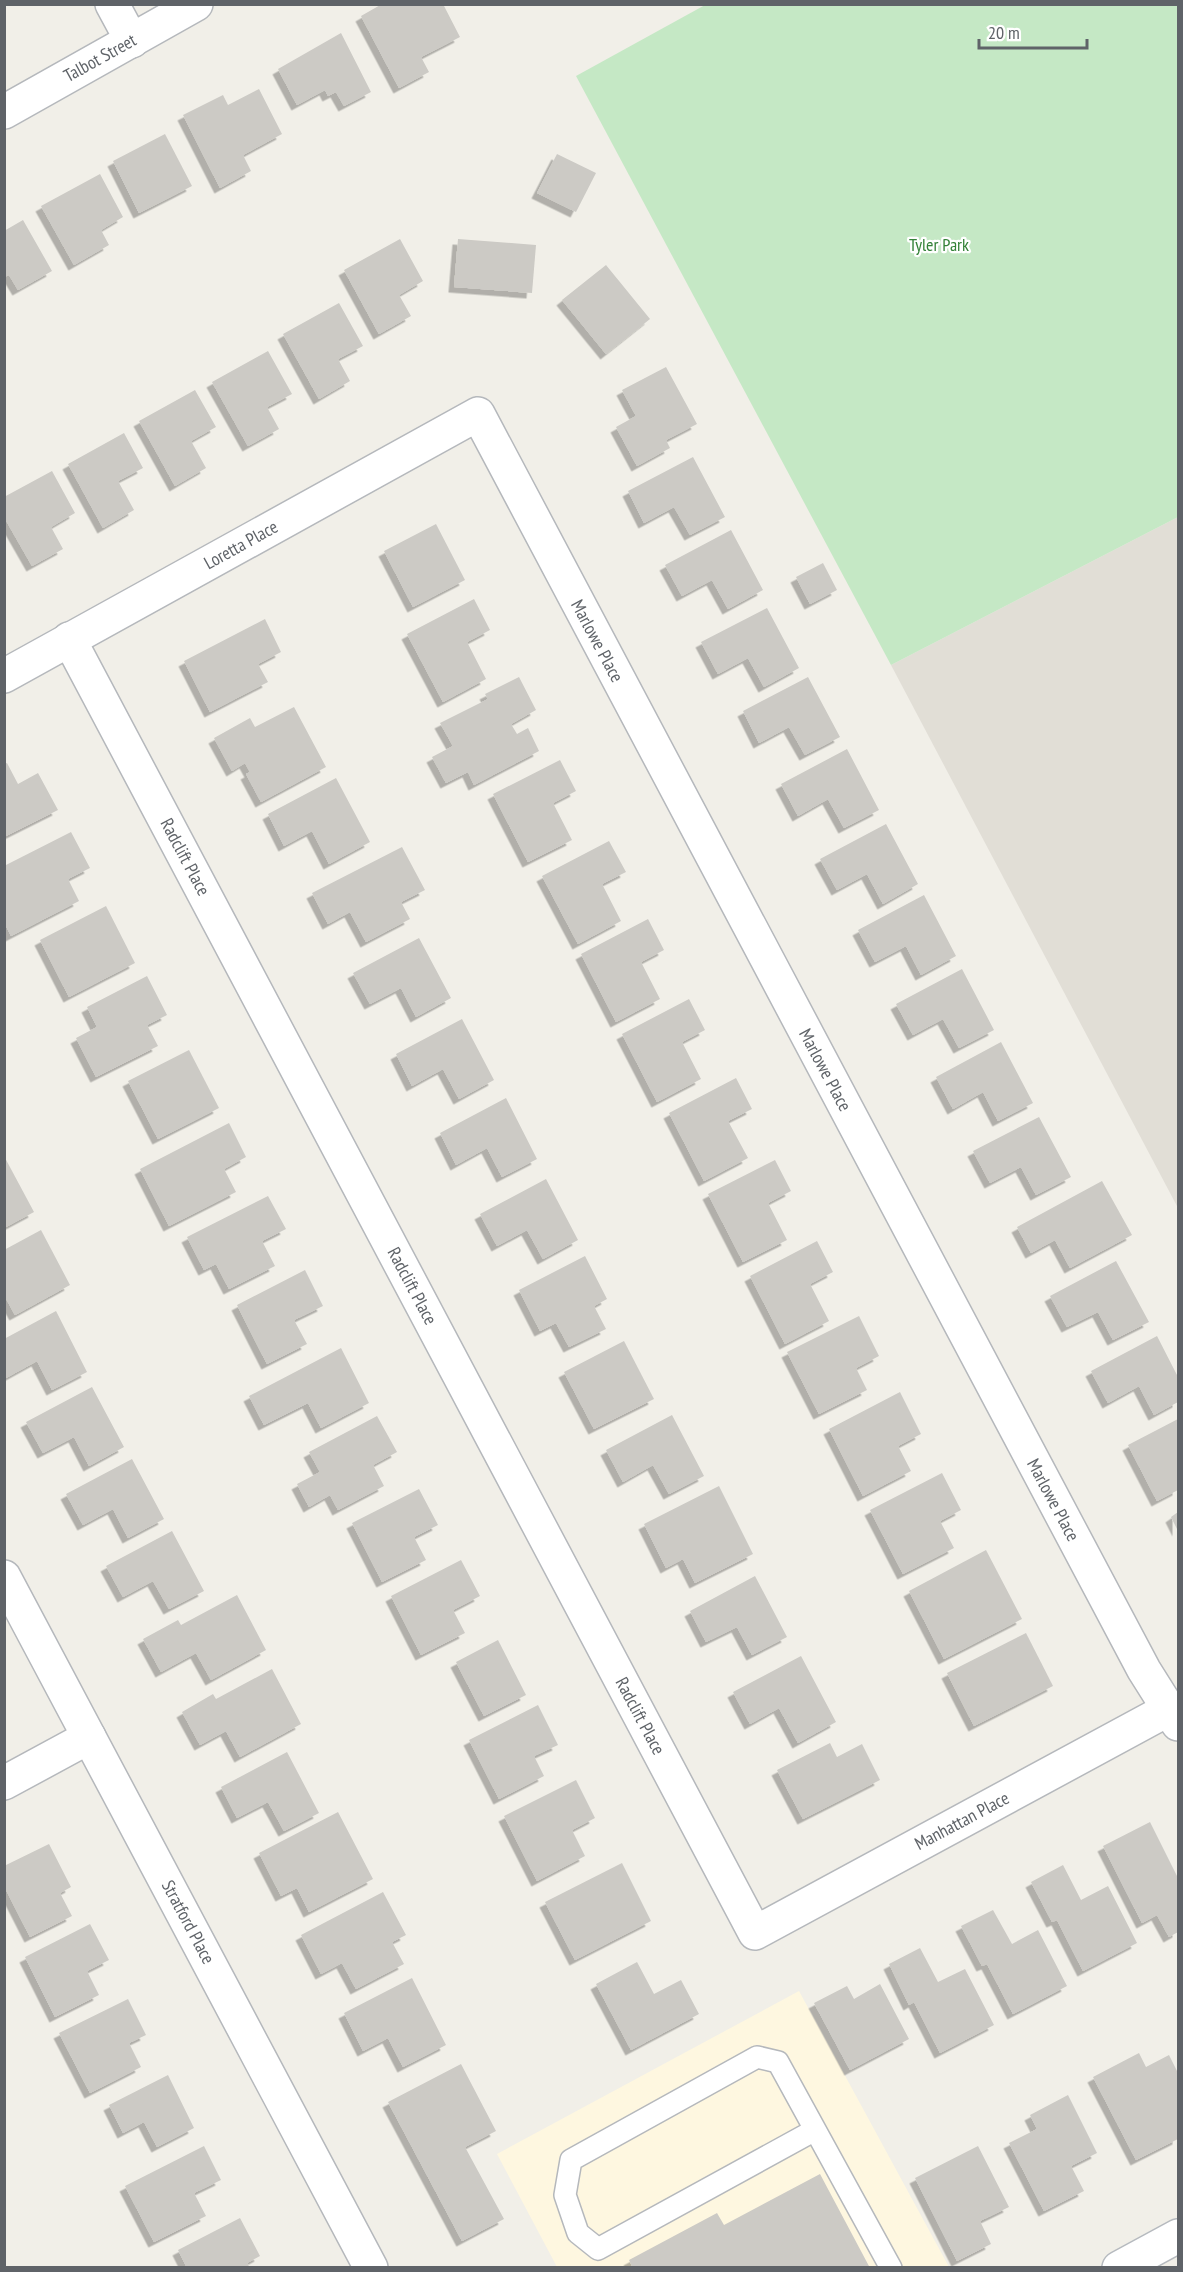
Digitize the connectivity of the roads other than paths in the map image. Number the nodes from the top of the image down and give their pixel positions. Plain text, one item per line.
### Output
1 (112, 4) edge
2 (196, 4) edge
3 (132, 40) junction
4 (4, 112) edge
5 (478, 414) joint
6 (69, 639) junction
7 (4, 676) edge
8 (4, 1577) edge
9 (1174, 1717) edge
10 (89, 1737) junction
11 (4, 1783) edge
12 (755, 1933) joint
13 (815, 2130) junction
14 (1179, 2236) edge
15 (371, 2268) edge
16 (891, 2268) edge
17 (1119, 2268) edge

1 - 3 street
2 - 3 street, Talbot Street
3 - 4 street, Talbot Street
5 - 6 street, Loretta Place
5 - 9 street, Marlowe Place
6 - 7 street, Loretta Place
6 - 12 street, Radclift Place
8 - 10 street, Stratford Place
9 - 12 street, Manhattan Place
10 - 11 street
10 - 15 street, Stratford Place
13 - 13 lane
13 - 16 lane
14 - 17 street

